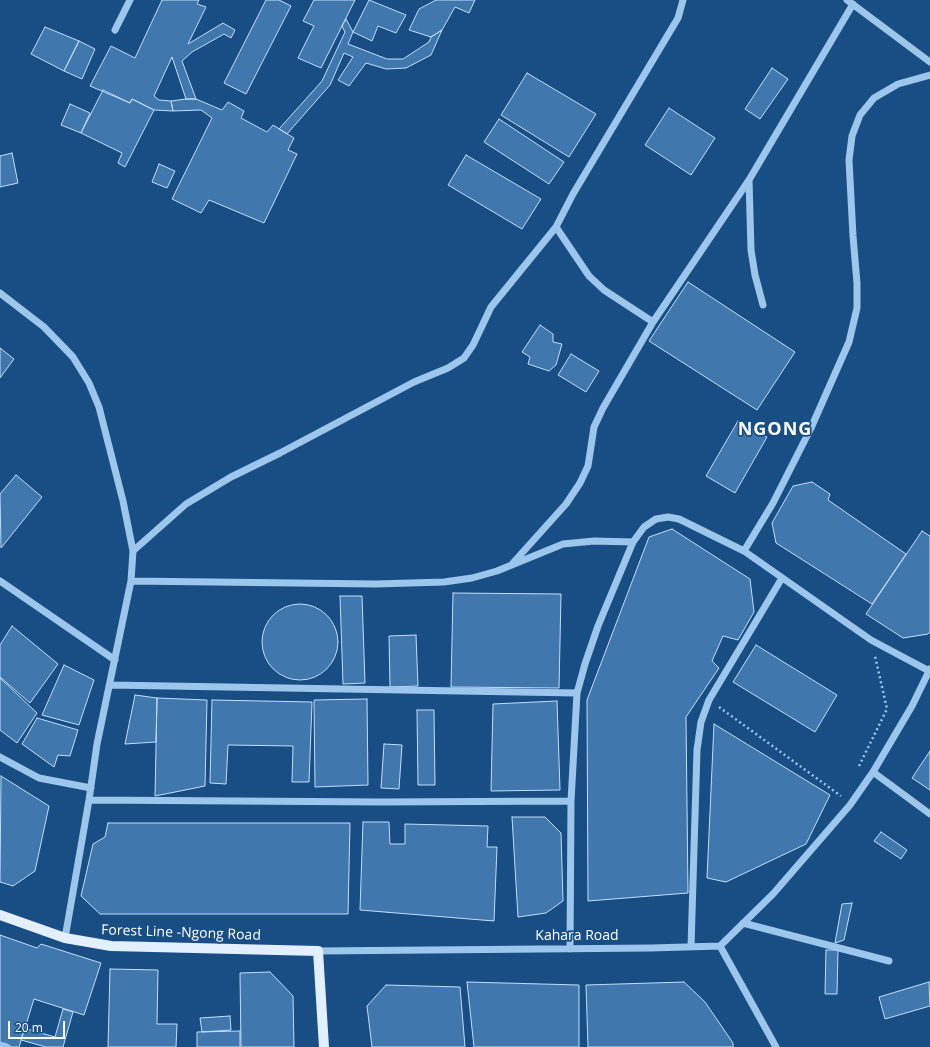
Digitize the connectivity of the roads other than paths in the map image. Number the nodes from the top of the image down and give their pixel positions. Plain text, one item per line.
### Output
1 (130, 0) edge
2 (684, 0) edge
3 (850, 2) edge
4 (115, 30) dead end
5 (930, 62) edge
6 (930, 75) edge
7 (748, 180) junction
8 (556, 227) junction
9 (0, 293) edge
10 (763, 305) dead end
11 (653, 322) junction
12 (633, 542) junction
13 (133, 551) junction
14 (744, 551) junction
15 (512, 564) junction
16 (782, 578) junction
17 (0, 581) edge
18 (131, 581) junction
19 (115, 660) junction
20 (929, 670) edge
21 (110, 685) junction
22 (577, 693) junction
23 (0, 757) edge
24 (873, 772) junction
25 (91, 788) junction
26 (89, 800) junction
27 (572, 801) junction
28 (930, 814) edge
29 (0, 915) edge
30 (743, 923) junction
31 (64, 938) junction
32 (720, 946) junction
33 (691, 947) junction
34 (570, 949) junction
35 (318, 951) junction
36 (889, 962) dead end
37 (0, 1045) edge
38 (7, 1047) edge
39 (324, 1047) edge
40 (776, 1047) edge

1 - 4 street
2 - 8 street
3 - 5 street
3 - 7 street
6 - 14 street
7 - 10 street
7 - 11 street
8 - 11 street
8 - 13 street
9 - 13 street
11 - 15 street
12 - 14 street
12 - 15 street
12 - 22 street
13 - 18 street
14 - 16 street
15 - 18 street
16 - 20 street
16 - 33 street
17 - 19 street
18 - 19 street
19 - 21 street
20 - 24 street
21 - 22 street
21 - 25 street
22 - 27 street
23 - 25 street
24 - 28 street
24 - 30 street
25 - 26 street
26 - 27 street
26 - 31 street
27 - 34 street
29 - 31 main road, Forest Line -Ngong Road
30 - 32 street
30 - 36 street
31 - 35 main road, Forest Line -Ngong Road
32 - 33 street, Kahara Road
32 - 40 street
33 - 34 street, Kahara Road
34 - 35 street, Kahara Road
35 - 39 main road
37 - 38 street

